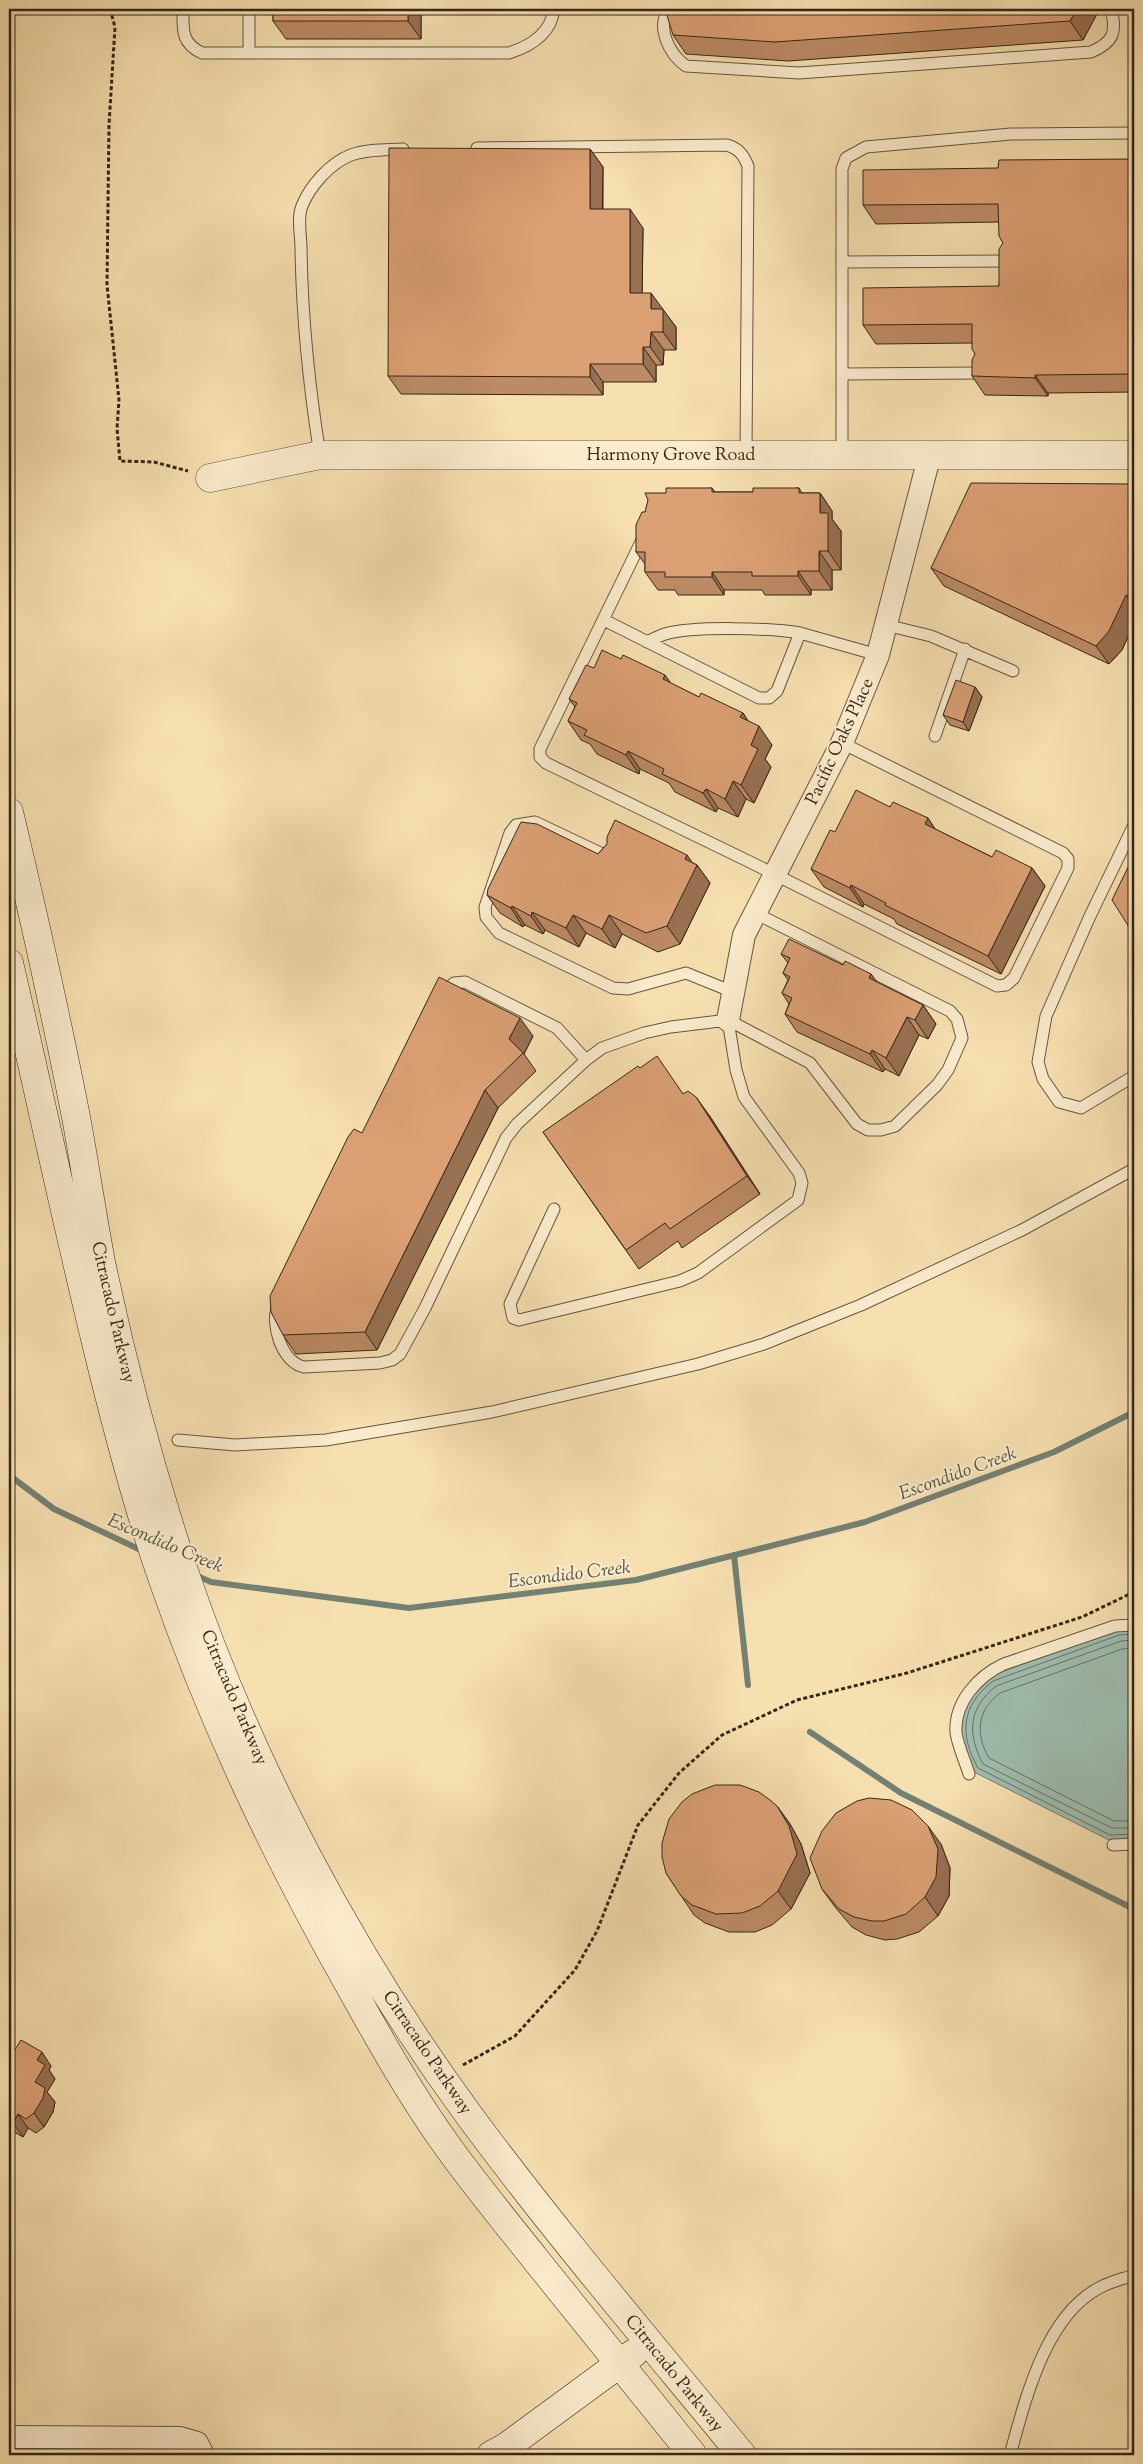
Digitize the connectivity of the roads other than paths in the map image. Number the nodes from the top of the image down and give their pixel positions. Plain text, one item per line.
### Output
1 (183, 9) edge
2 (249, 9) edge
3 (554, 9) edge
4 (670, 9) edge
5 (1111, 9) edge
6 (249, 53) junction
7 (1134, 134) edge
8 (411, 149) edge
9 (461, 149) edge
10 (1008, 261) edge
11 (842, 262) junction
12 (980, 373) edge
13 (842, 374) junction
14 (746, 454) junction
15 (842, 454) junction
16 (930, 454) junction
17 (320, 455) junction
18 (1134, 455) edge
19 (210, 478) road end
20 (649, 526) edge
21 (604, 620) junction
22 (886, 625) junction
23 (800, 633) junction
24 (648, 642) junction
25 (965, 648) junction
26 (878, 655) junction
27 (1013, 671) dead end
28 (936, 736) dead end
29 (842, 743) junction
30 (9, 812) edge
31 (1134, 825) edge
32 (612, 859) edge
33 (774, 876) junction
34 (755, 913) junction
35 (9, 963) edge
36 (733, 992) junction
37 (436, 1007) edge
38 (728, 1020) junction
39 (586, 1060) junction
40 (1134, 1076) edge
41 (1134, 1169) edge
42 (554, 1209) dead end
43 (282, 1294) edge
44 (178, 1440) dead end
45 (144, 1483) junction
46 (1134, 1625) edge
47 (969, 1774) dead end
48 (1134, 1844) edge
49 (1113, 1845) dead end
50 (1134, 2275) edge
51 (649, 2341) junction
52 (619, 2364) junction
53 (9, 2437) edge
54 (203, 2455) edge
55 (490, 2455) edge
56 (693, 2455) edge
57 (742, 2455) edge
58 (1010, 2455) edge

1 - 6 lane
2 - 6 lane
3 - 6 lane
4 - 5 lane
7 - 11 lane
8 - 17 lane
9 - 14 lane
10 - 11 lane
11 - 13 lane
12 - 13 lane
13 - 15 lane
14 - 15 main road, Harmony Grove Road
14 - 17 main road, Harmony Grove Road
15 - 16 main road, Harmony Grove Road
16 - 18 main road, Harmony Grove Road
16 - 22 street, Pacific Oaks Place
17 - 19 main road, Harmony Grove Road
20 - 21 lane
21 - 24 lane
21 - 33 lane
22 - 25 lane
22 - 26 street, Pacific Oaks Place
23 - 24 lane
23 - 24 lane
23 - 26 lane
25 - 27 lane
25 - 28 lane
26 - 29 street, Pacific Oaks Place
29 - 33 street, Pacific Oaks Place
29 - 33 lane
30 - 45 main road, Citracado Parkway
31 - 40 lane
32 - 36 lane
33 - 34 street, Pacific Oaks Place
34 - 36 street, Pacific Oaks Place
34 - 38 lane
35 - 45 main road, Citracado Parkway
36 - 38 street, Pacific Oaks Place
37 - 39 lane
38 - 39 lane
38 - 42 lane
39 - 43 lane
41 - 44 lane
45 - 51 main road, Citracado Parkway
45 - 52 main road, Citracado Parkway
46 - 47 lane
48 - 49 lane
50 - 58 lane
51 - 52 main road
51 - 57 main road, Citracado Parkway
52 - 55 main road
52 - 56 main road, Citracado Parkway
53 - 54 street

